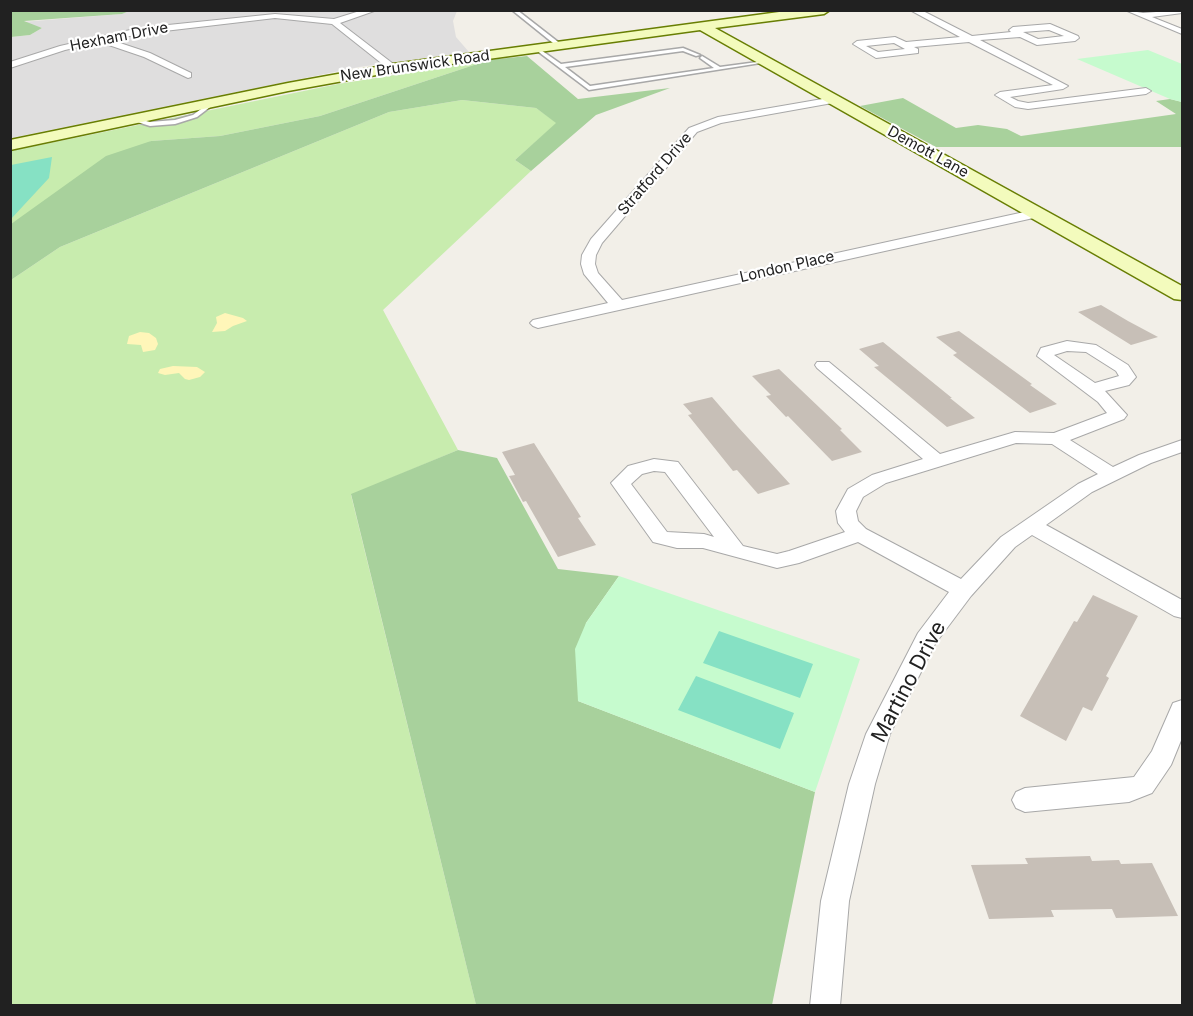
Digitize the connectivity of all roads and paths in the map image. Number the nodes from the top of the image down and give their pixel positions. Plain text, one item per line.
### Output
1 (373, 10) edge
2 (514, 10) edge
3 (824, 10) edge
4 (900, 10) edge
5 (914, 10) edge
6 (1129, 10) edge
7 (1182, 11) edge
8 (683, 16) dead end
9 (1143, 16) junction
10 (334, 22) junction
11 (703, 27) junction
12 (1182, 32) edge
13 (1021, 34) junction
14 (99, 39) junction
15 (970, 39) junction
16 (958, 40) junction
17 (904, 45) junction
18 (560, 46) junction
19 (538, 49) junction
20 (765, 62) junction
21 (10, 65) edge
22 (560, 66) junction
23 (393, 68) junction
24 (719, 69) junction
25 (188, 75) dead end
26 (1063, 86) junction
27 (1048, 88) junction
28 (1146, 92) dead end
29 (1087, 99) junction
30 (834, 100) junction
31 (10, 146) edge
32 (1038, 213) junction
33 (1182, 294) edge
34 (618, 305) junction
35 (538, 323) dead end
36 (823, 365) dead end
37 (1092, 389) dead end
38 (1056, 439) junction
39 (1182, 446) edge
40 (938, 462) junction
41 (1110, 474) junction
42 (1031, 525) junction
43 (859, 534) junction
44 (735, 550) junction
45 (963, 590) junction
46 (1182, 610) edge
47 (1182, 710) edge
48 (1025, 800) dead end
49 (825, 1005) edge

1 - 10 street
2 - 18 lane
3 - 11 street, New Brunswick Road
4 - 16 street
5 - 15 street
6 - 9 street
7 - 9 street
8 - 11 street, Demott Lane
9 - 12 street
10 - 14 street, Hexham Drive
10 - 23 street
11 - 18 street, New Brunswick Road
11 - 20 street, Demott Lane
13 - 13 street
13 - 15 street
14 - 21 street, Hexham Drive
14 - 25 street
15 - 16 street
15 - 26 street
16 - 17 street
16 - 27 street
17 - 17 street
18 - 19 street, New Brunswick Road
19 - 22 lane
19 - 23 street, New Brunswick Road
20 - 24 lane
20 - 30 street, Demott Lane
22 - 24 lane
22 - 24 lane
23 - 31 street, New Brunswick Road
26 - 27 street
26 - 29 street
27 - 29 street
28 - 29 street
30 - 32 street, Demott Lane
30 - 34 street, Stratford Drive
32 - 33 street, Demott Lane
32 - 34 street, London Place
34 - 35 street, London Place
36 - 40 street
37 - 38 street
38 - 40 street
38 - 41 street
39 - 41 street, Martino Drive
40 - 43 street
41 - 42 street, Martino Drive
42 - 45 street, Martino Drive
42 - 46 street
43 - 44 street
43 - 45 street
44 - 44 street
45 - 49 street, Martino Drive
47 - 48 street

